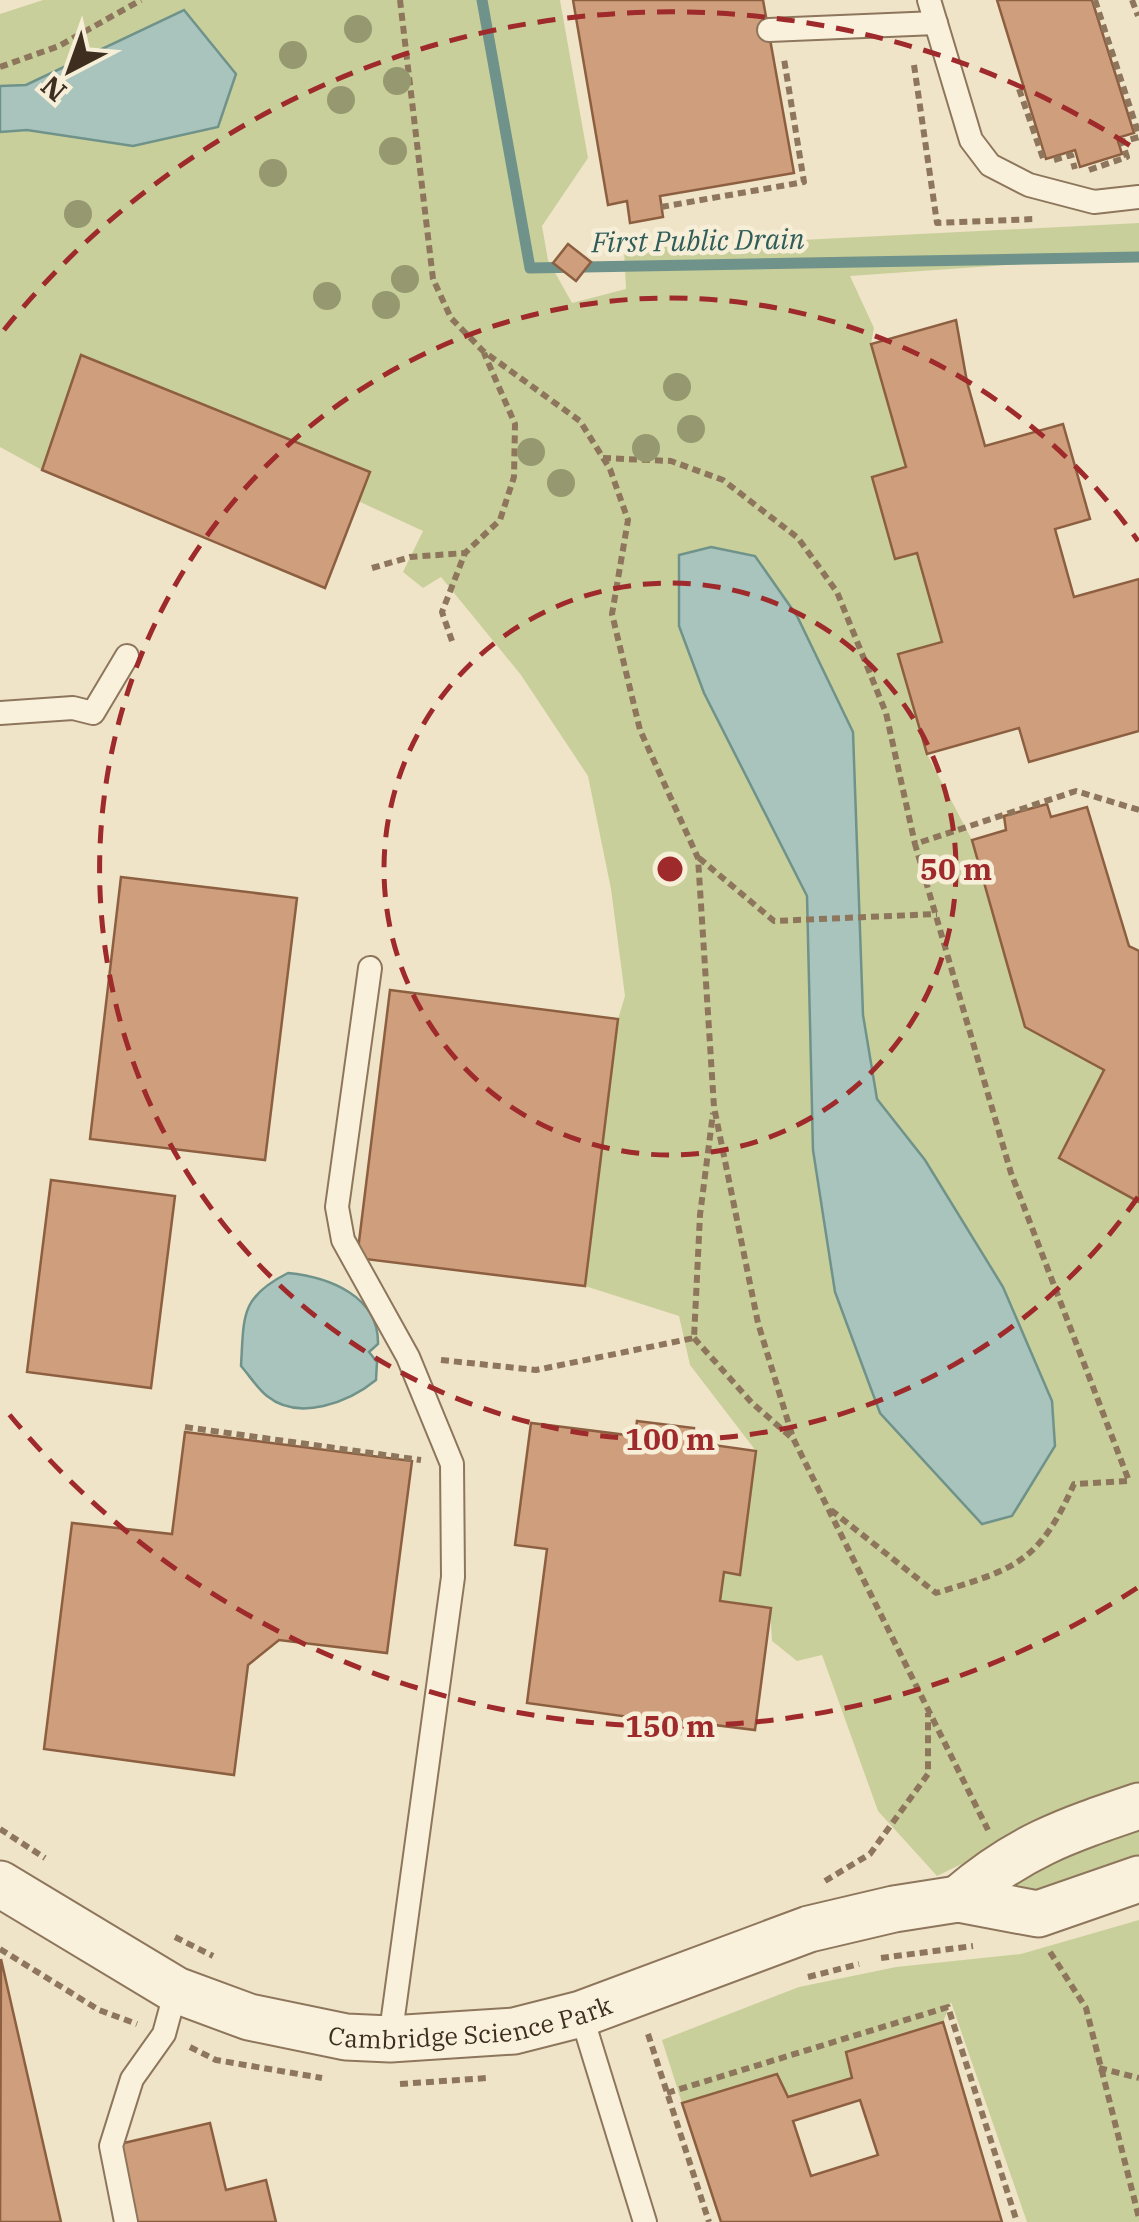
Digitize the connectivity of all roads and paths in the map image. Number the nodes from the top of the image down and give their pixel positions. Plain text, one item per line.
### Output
1 (141, 0) edge
2 (400, 0) edge
3 (929, 0) edge
4 (1096, 0) edge
5 (1132, 0) edge
6 (1138, 16) edge
7 (936, 23) junction
8 (775, 37) joint
9 (0, 67) edge
10 (1019, 89) dead end
11 (1139, 136) edge
12 (1139, 196) edge
13 (661, 206) dead end
14 (483, 352) junction
15 (603, 458) junction
16 (466, 552) junction
17 (372, 568) dead end
18 (452, 641) dead end
19 (127, 656) dead end
20 (0, 713) edge
21 (1139, 810) edge
22 (914, 844) junction
23 (698, 858) junction
24 (937, 914) junction
25 (370, 968) dead end
26 (714, 1107) junction
27 (694, 1338) junction
28 (408, 1357) junction
29 (185, 1427) dead end
30 (793, 1438) junction
31 (452, 1464) junction
32 (828, 1508) junction
33 (928, 1707) junction
34 (1139, 1806) edge
35 (1003, 1860) junction
36 (1139, 1879) edge
37 (822, 1883) dead end
38 (0, 1884) edge
39 (958, 1899) junction
40 (1038, 1914) junction
41 (176, 1990) junction
42 (581, 2014) junction
43 (648, 2034) dead end
44 (390, 2039) junction
45 (1098, 2068) junction
46 (1139, 2078) edge
47 (667, 2093) junction
48 (1139, 2218) edge
49 (126, 2222) edge
50 (645, 2222) edge
51 (708, 2222) edge
52 (1017, 2222) edge

1 - 9 path
2 - 14 path
3 - 7 lane
4 - 11 path
5 - 6 path
7 - 8 lane
7 - 12 lane
8 - 13 path
10 - 11 path
14 - 15 path
14 - 16 path
15 - 22 path
15 - 23 path
16 - 17 path
16 - 18 path
19 - 20 lane
21 - 22 path
22 - 24 path
23 - 24 path
23 - 26 path
24 - 32 path
25 - 28 lane
26 - 27 path
26 - 30 path
27 - 28 path
27 - 30 path
28 - 31 lane
29 - 31 path
30 - 32 path
31 - 44 lane
32 - 33 path
33 - 35 path
33 - 37 path
34 - 35 street, Cambridge Science Park
35 - 39 street, Cambridge Science Park
36 - 40 street, Cambridge Science Park
38 - 41 street, Cambridge Science Park
39 - 40 street, Cambridge Science Park
39 - 42 street, Cambridge Science Park
40 - 45 path
41 - 44 street, Cambridge Science Park
41 - 49 lane
42 - 44 street, Cambridge Science Park
42 - 50 lane
43 - 47 path
45 - 46 path
45 - 48 path
47 - 51 path
47 - 52 path

